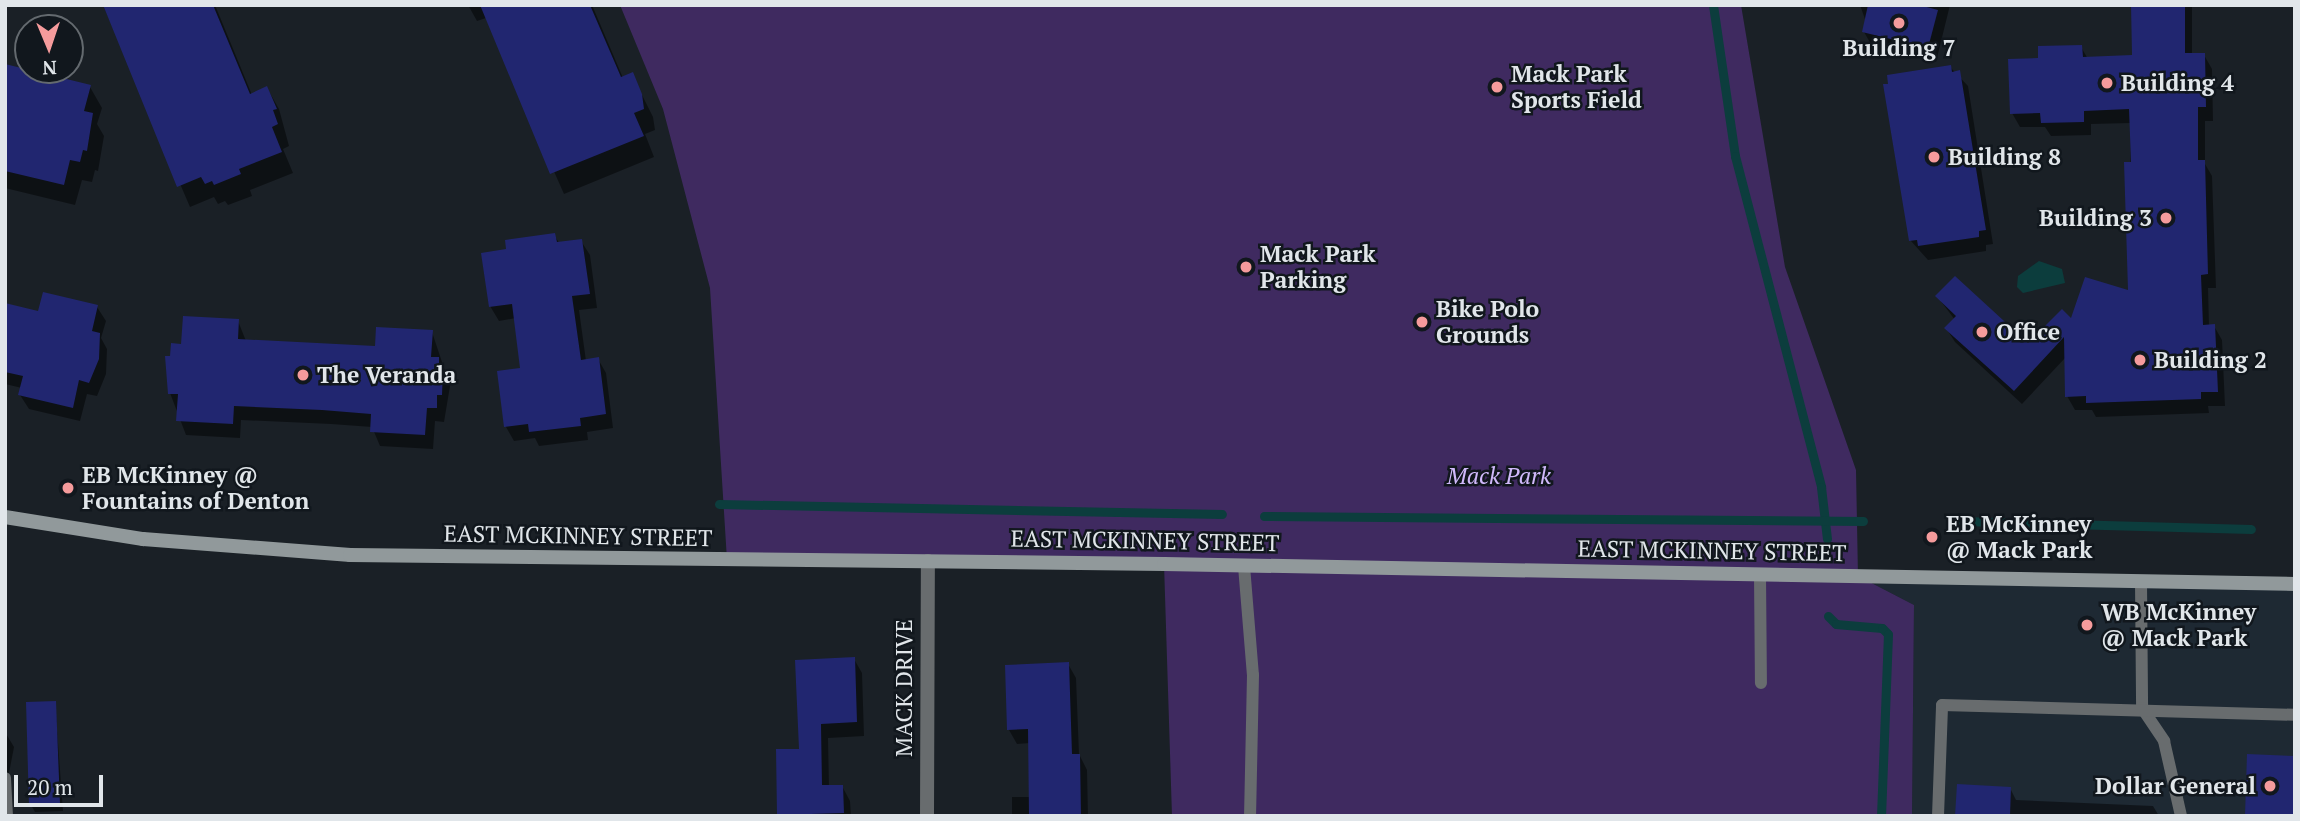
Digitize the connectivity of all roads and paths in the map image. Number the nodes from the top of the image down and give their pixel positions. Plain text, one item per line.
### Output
1 (5, 517) edge
2 (928, 561) junction
3 (1244, 566) junction
4 (1760, 575) junction
5 (2141, 582) junction
6 (2292, 584) edge
7 (1761, 683) dead end
8 (2142, 708) junction
9 (2295, 715) edge
10 (5, 778) edge
11 (7, 816) edge
12 (927, 816) edge
13 (1250, 816) edge
14 (1938, 816) edge
15 (2181, 816) edge

1 - 2 main road, EAST MCKINNEY STREET
2 - 3 main road, EAST MCKINNEY STREET
2 - 12 street, MACK DRIVE
3 - 4 main road, EAST MCKINNEY STREET
3 - 13 lane
4 - 5 main road, EAST MCKINNEY STREET
4 - 7 lane
5 - 6 main road, EAST MCKINNEY STREET
5 - 8 lane
8 - 9 lane
8 - 14 lane
8 - 15 lane
10 - 11 lane

